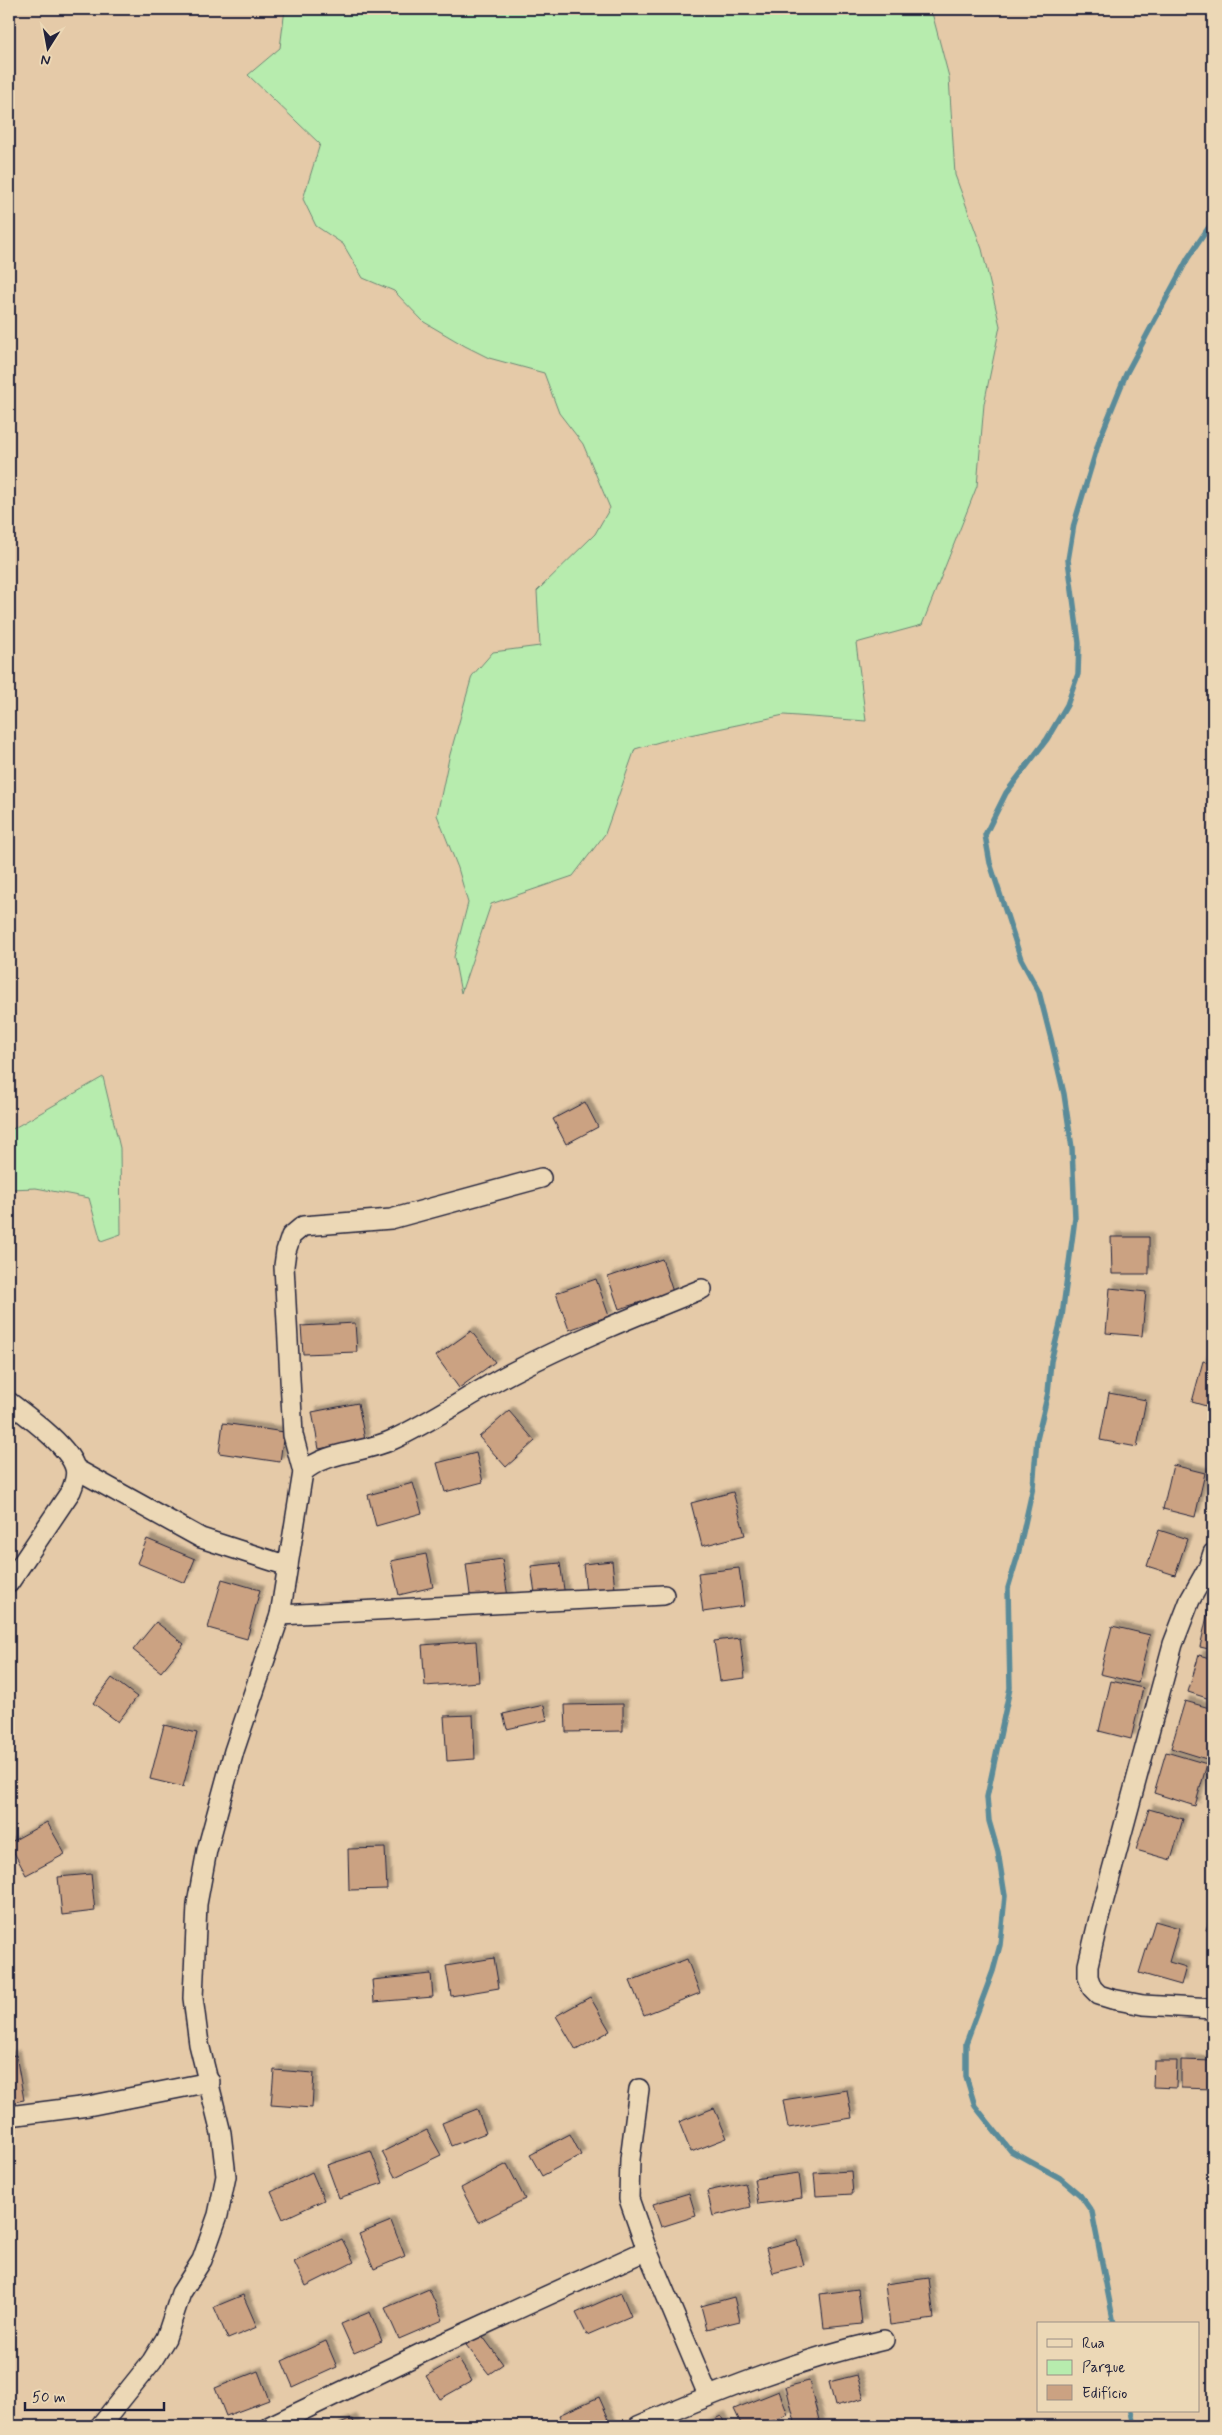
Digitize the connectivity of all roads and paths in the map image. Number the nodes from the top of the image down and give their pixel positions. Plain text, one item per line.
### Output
1 (541, 1178) dead end
2 (702, 1289) dead end
3 (9, 1402) edge
4 (76, 1469) junction
5 (304, 1472) junction
6 (1213, 1553) edge
7 (288, 1566) junction
8 (9, 1583) edge
9 (664, 1595) dead end
10 (280, 1615) junction
11 (1213, 2008) edge
12 (210, 2082) junction
13 (639, 2089) dead end
14 (9, 2116) edge
15 (646, 2250) junction
16 (884, 2340) dead end
17 (708, 2396) junction
18 (100, 2426) edge
19 (270, 2426) edge
20 (638, 2426) edge

1 - 5 street
2 - 5 street
3 - 4 street
4 - 7 street
4 - 8 street
5 - 7 street
6 - 11 street
7 - 10 street
9 - 10 street
10 - 12 street
12 - 14 street
12 - 18 street
13 - 15 street
15 - 17 street
15 - 19 street
16 - 17 street
17 - 20 street

